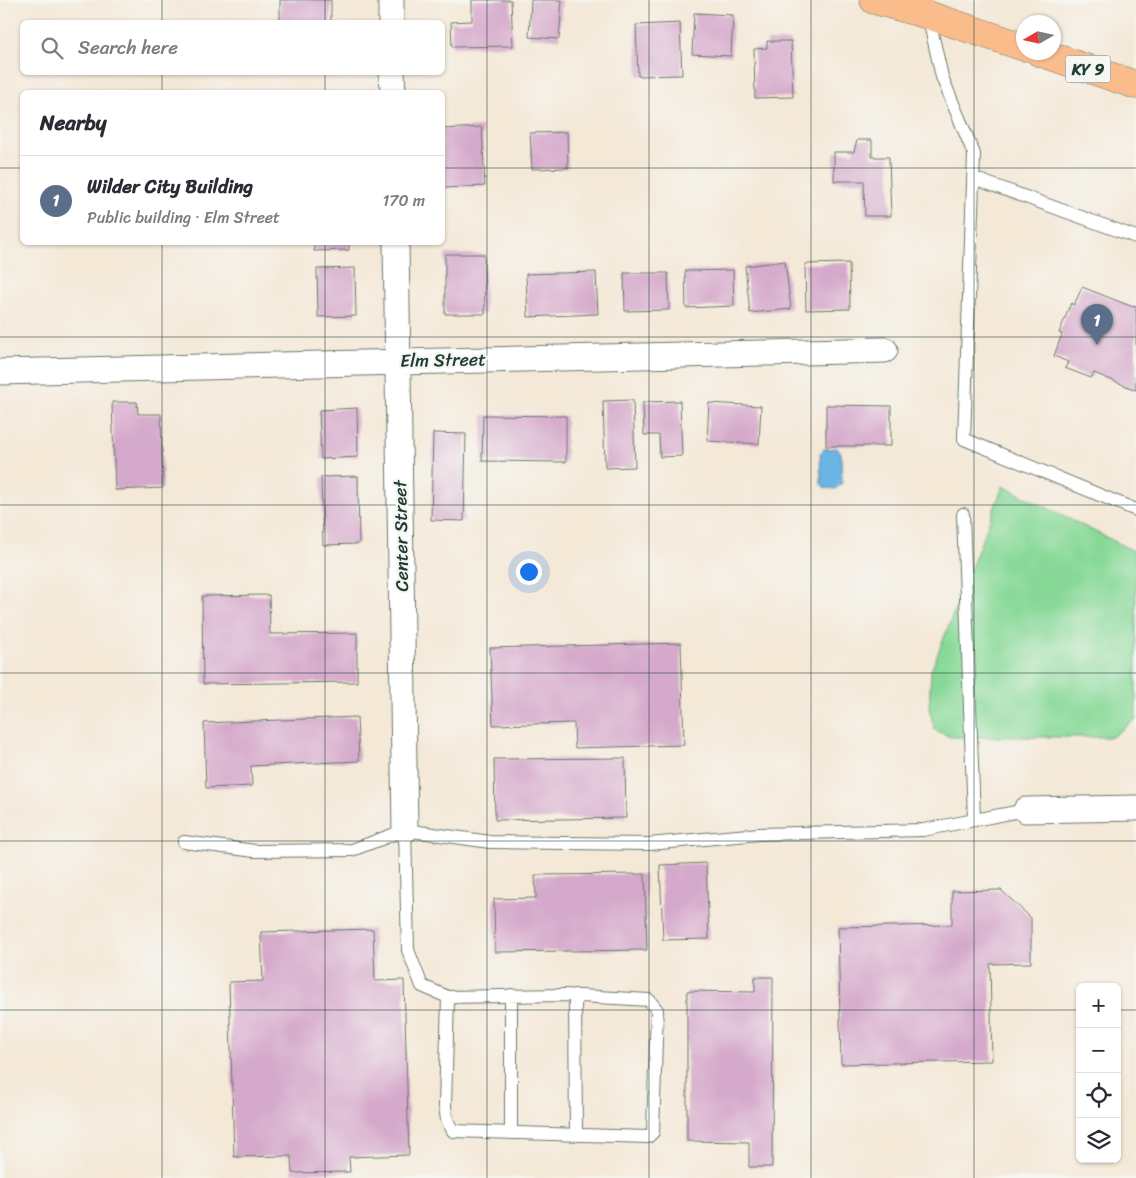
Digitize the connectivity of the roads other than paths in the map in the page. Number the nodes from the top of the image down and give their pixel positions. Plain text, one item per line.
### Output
1 (391, 0) edge
2 (874, 0) edge
3 (928, 15) junction
4 (391, 20) edge
5 (1016, 44) edge
6 (1061, 59) edge
7 (392, 75) edge
8 (1136, 85) edge
9 (393, 90) edge
10 (973, 178) junction
11 (1136, 237) edge
12 (396, 245) edge
13 (885, 350) dead end
14 (399, 361) junction
15 (0, 372) edge
16 (1136, 510) edge
17 (963, 514) dead end
18 (1136, 808) edge
19 (1026, 810) joint
20 (974, 819) junction
21 (405, 830) junction
22 (184, 842) dead end
23 (511, 995) junction
24 (575, 995) junction
25 (448, 996) junction
26 (512, 1133) junction
27 (576, 1135) junction

1 - 4 street
2 - 3 main road
3 - 5 main road
3 - 10 lane
6 - 8 main road, KY 9
7 - 9 street
10 - 11 lane
10 - 16 lane
12 - 14 street, Center Street
13 - 14 street, Elm Street
14 - 15 street, Elm Street
14 - 21 street, Center Street
17 - 20 lane
18 - 19 street
19 - 20 lane
20 - 21 lane
21 - 22 lane
21 - 25 lane
23 - 24 lane
23 - 25 lane
23 - 26 lane
24 - 27 lane
24 - 27 lane
25 - 26 lane
26 - 27 lane

